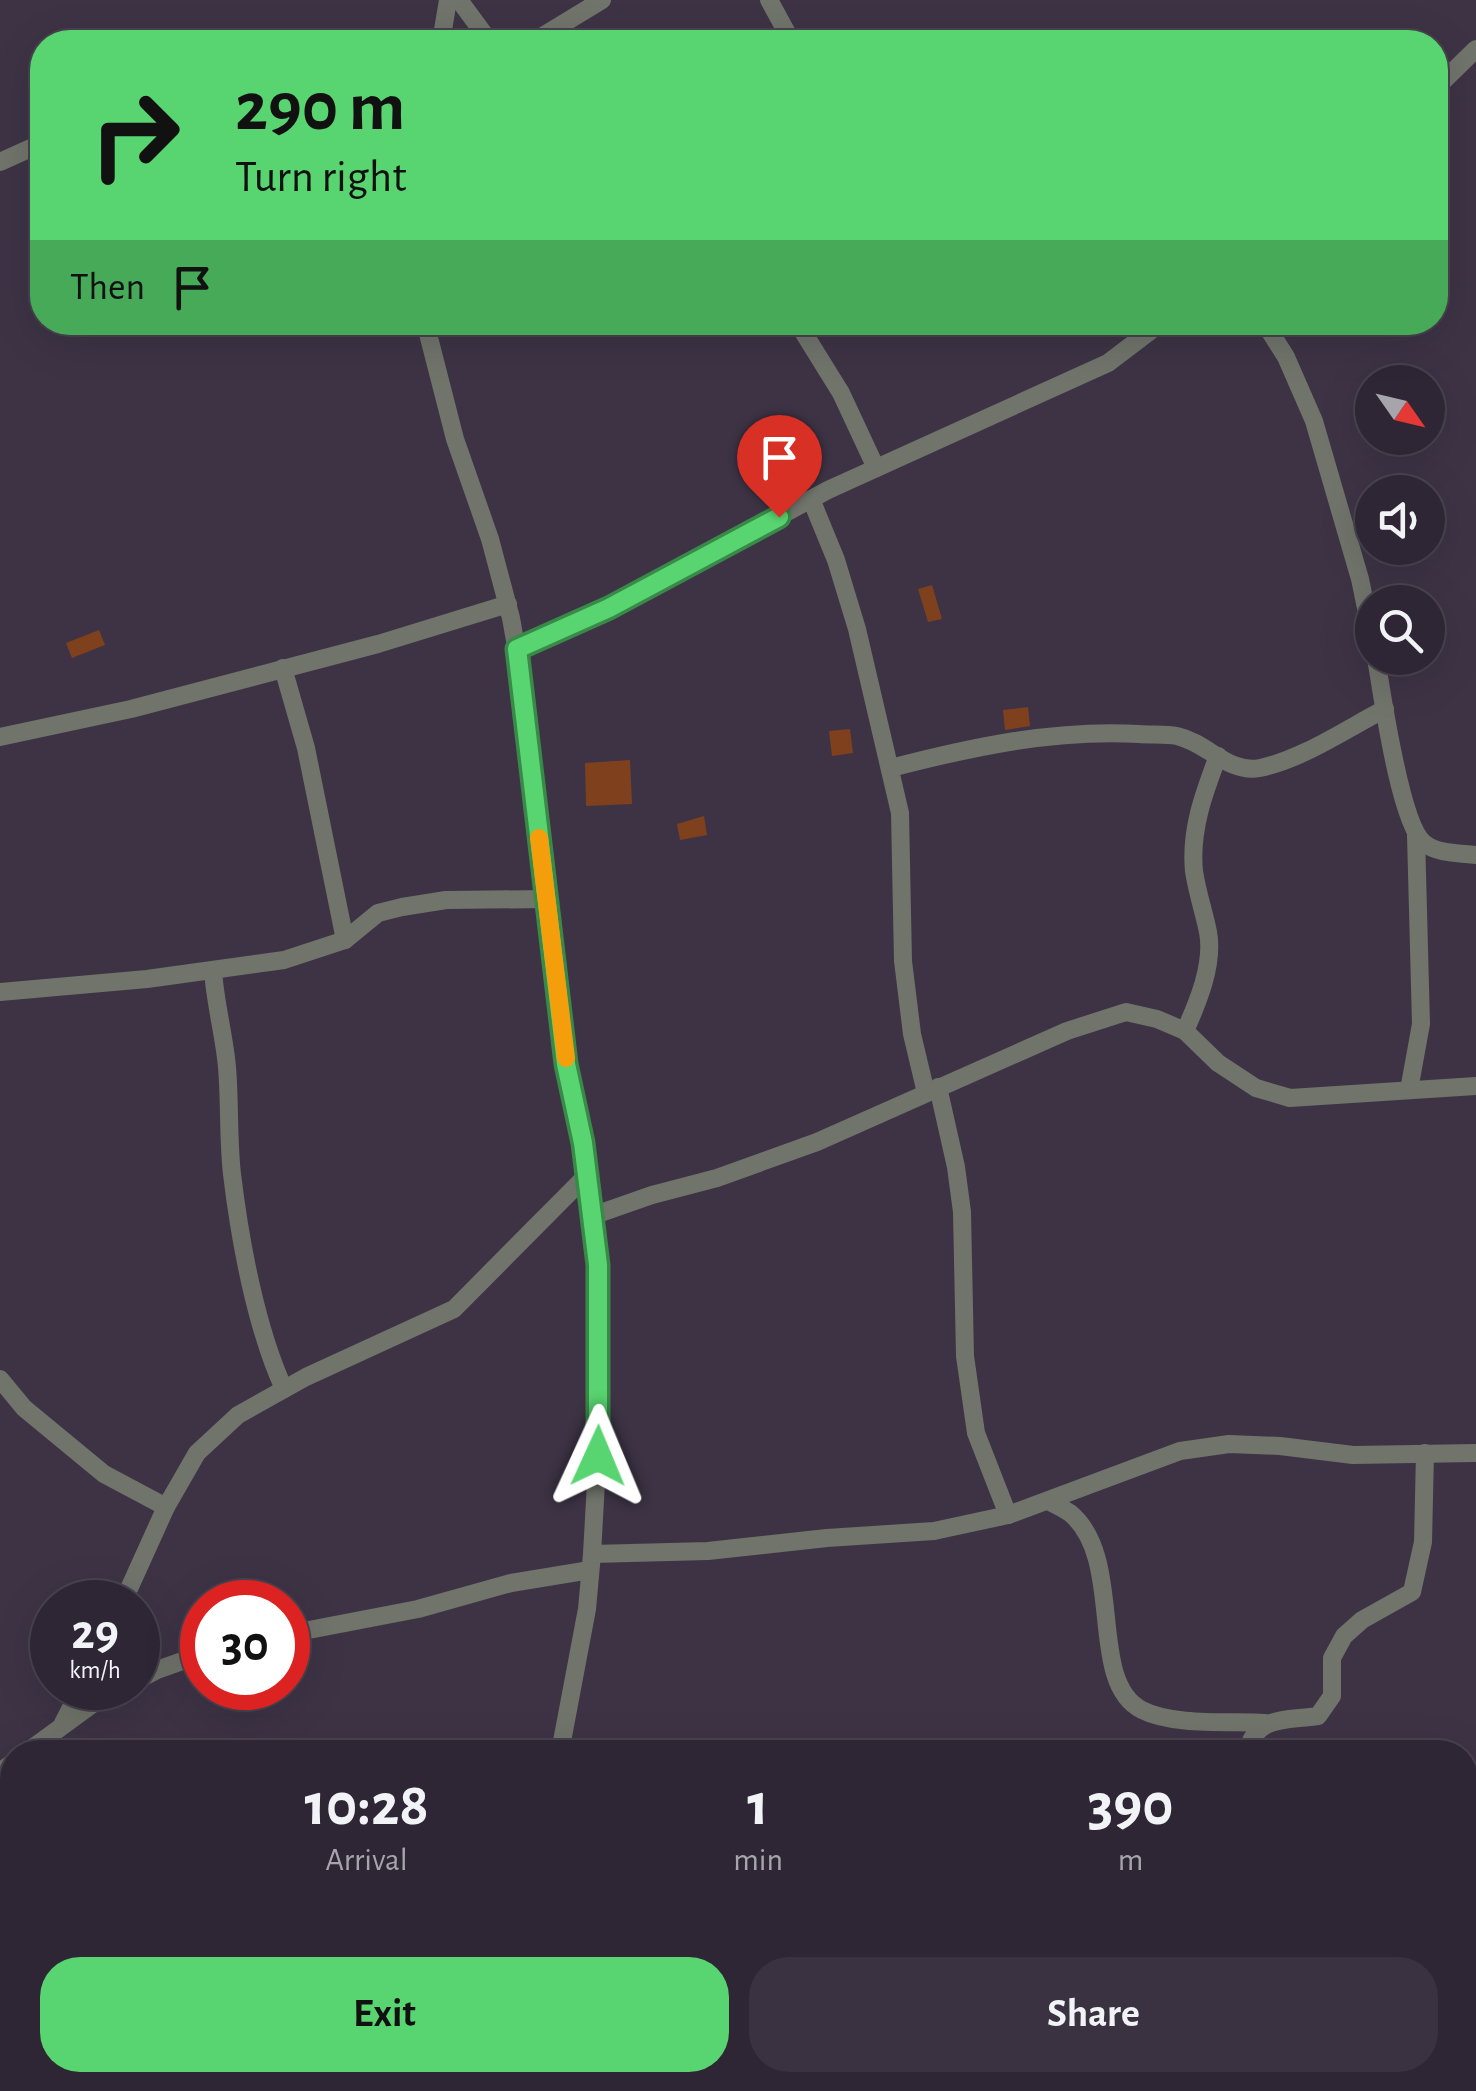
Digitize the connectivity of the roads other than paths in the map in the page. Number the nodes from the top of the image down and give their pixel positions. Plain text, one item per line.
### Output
1 (448, 0) edge
2 (459, 0) edge
3 (602, 0) edge
4 (768, 0) edge
5 (443, 30) edge
6 (481, 30) edge
7 (553, 30) edge
8 (785, 30) edge
9 (1476, 49) edge
10 (1448, 76) edge
11 (30, 148) edge
12 (0, 162) edge
13 (427, 335) edge
14 (805, 335) edge
15 (1145, 335) edge
16 (1272, 335) edge
17 (876, 468) junction
18 (811, 500) junction
19 (1361, 585) edge
20 (508, 604) junction
21 (517, 649) junction
22 (284, 668) junction
23 (1379, 675) edge
24 (1385, 710) junction
25 (0, 736) edge
26 (1218, 756) junction
27 (891, 768) junction
28 (1416, 835) junction
29 (1476, 855) edge
30 (547, 899) junction
31 (345, 940) junction
32 (213, 970) junction
33 (0, 992) edge
34 (1184, 1031) junction
35 (1476, 1086) edge
36 (932, 1090) junction
37 (1409, 1090) junction
38 (587, 1175) junction
39 (592, 1216) junction
40 (0, 1379) edge
41 (284, 1389) junction
42 (1425, 1453) junction
43 (1476, 1453) edge
44 (1050, 1502) junction
45 (166, 1507) junction
46 (1008, 1516) junction
47 (591, 1562) junction
48 (133, 1580) edge
49 (310, 1630) edge
50 (70, 1710) edge
51 (85, 1710) edge
52 (1265, 1723) junction
53 (61, 1728) junction
54 (44, 1740) edge
55 (562, 1740) edge
56 (1250, 1740) edge

1 - 5 street
2 - 6 street
3 - 7 street
4 - 8 street
9 - 10 street
11 - 12 street
13 - 20 street
14 - 17 street
15 - 17 street
16 - 19 street
17 - 18 street
18 - 21 street
18 - 27 street
20 - 21 street
20 - 22 street
21 - 30 street
22 - 25 street
22 - 31 street
23 - 24 street
24 - 26 street
24 - 28 street
26 - 27 street
26 - 34 street
27 - 36 street
28 - 29 street
28 - 37 street
30 - 31 street
30 - 38 street
31 - 32 street
32 - 33 street
32 - 41 street
34 - 36 street
34 - 37 street
35 - 37 street
36 - 39 street
36 - 46 street
38 - 39 street
38 - 41 street
39 - 47 street
40 - 45 street
41 - 45 street
42 - 43 street
42 - 44 street
42 - 52 street
44 - 46 street
44 - 52 street
45 - 48 street
46 - 47 street
47 - 49 street
47 - 55 street
50 - 53 street
51 - 53 street
52 - 56 street
53 - 54 street

